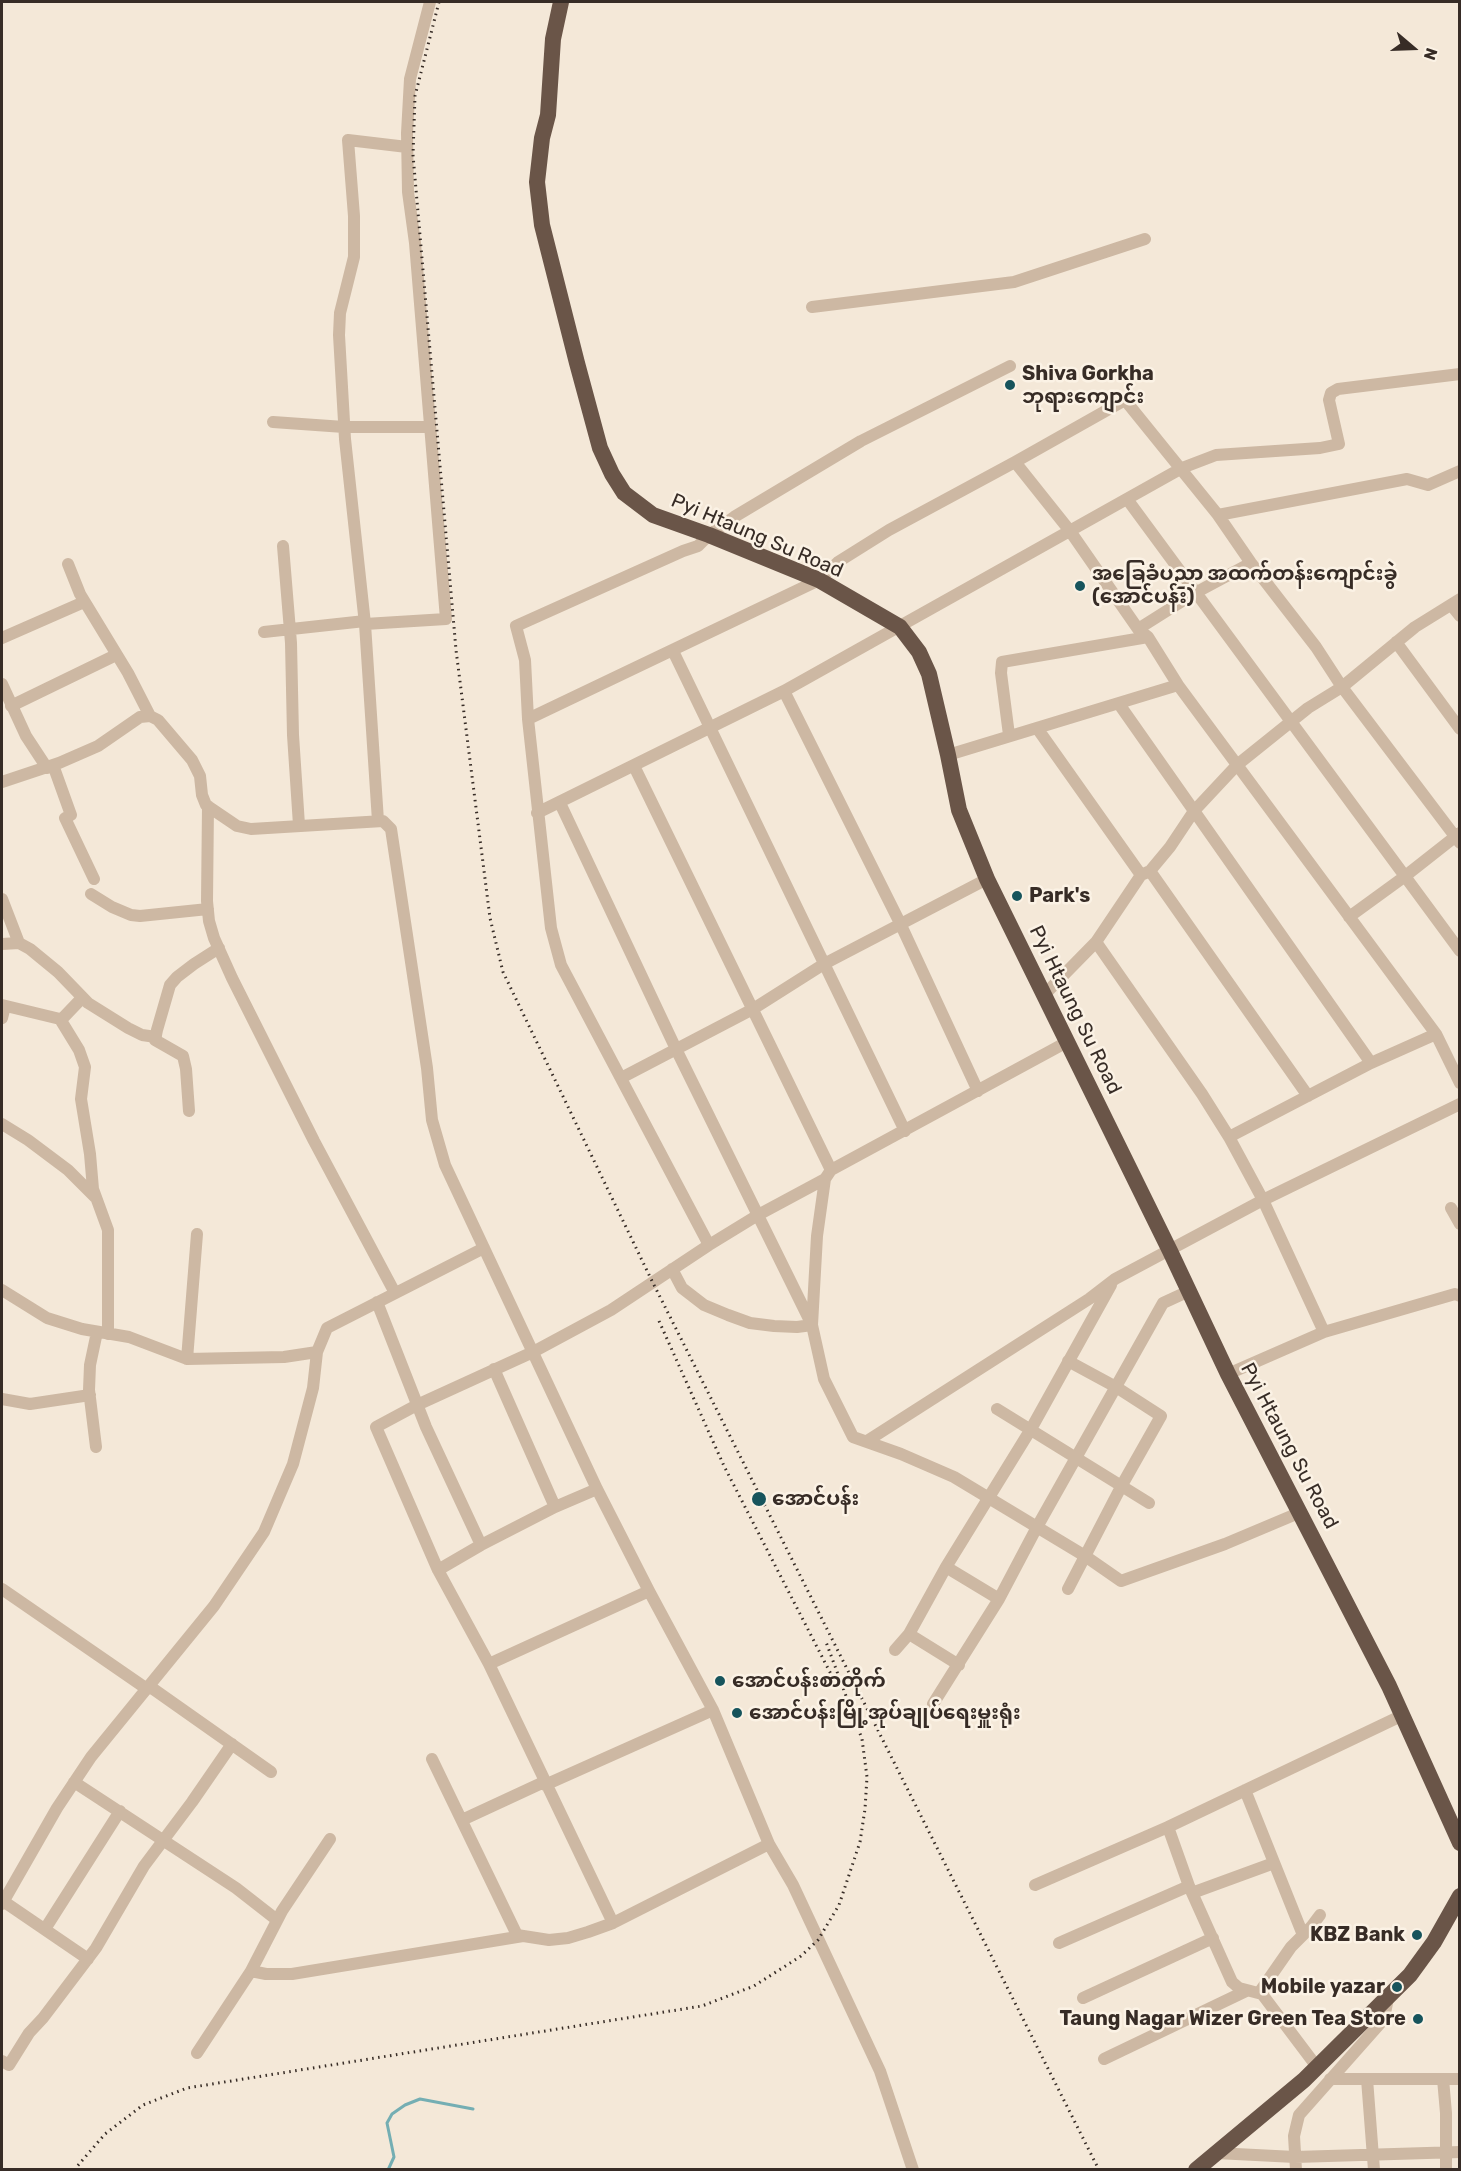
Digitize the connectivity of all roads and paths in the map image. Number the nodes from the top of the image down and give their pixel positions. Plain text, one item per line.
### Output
1 (430, 2) edge
2 (561, 2) edge
3 (407, 147) junction
4 (1144, 239) dead end
5 (812, 307) dead end
6 (1010, 366) dead end
7 (1460, 374) edge
8 (273, 422) dead end
9 (344, 427) junction
10 (430, 427) junction
11 (1016, 462) junction
12 (1182, 468) junction
13 (1460, 471) edge
14 (1127, 499) junction
15 (1218, 515) junction
16 (1070, 531) junction
17 (709, 535) junction
18 (283, 546) dead end
19 (1251, 563) junction
20 (68, 564) dead end
21 (819, 580) junction
22 (1195, 593) junction
23 (84, 602) junction
24 (1457, 607) edge
25 (365, 623) junction
26 (900, 627) junction
27 (289, 630) junction
28 (264, 632) dead end
29 (1143, 633) junction
30 (2, 638) edge
31 (1396, 642) junction
32 (673, 651) junction
33 (116, 655) junction
34 (2, 684) edge
35 (1178, 685) junction
36 (1342, 687) junction
37 (784, 691) junction
38 (1119, 704) junction
39 (11, 706) junction
40 (150, 716) junction
41 (528, 719) junction
42 (1290, 723) junction
43 (1037, 728) junction
44 (710, 729) junction
45 (1460, 729) edge
46 (1010, 735) junction
47 (948, 755) junction
48 (1237, 765) junction
49 (50, 766) junction
50 (634, 766) junction
51 (2, 782) edge
52 (560, 803) junction
53 (208, 806) junction
54 (1194, 811) junction
55 (537, 813) junction
56 (378, 822) junction
57 (299, 825) junction
58 (1458, 837) edge
59 (1146, 873) junction
60 (1404, 877) junction
61 (94, 879) dead end
62 (987, 879) junction
63 (91, 894) dead end
64 (2, 899) edge
65 (208, 909) junction
66 (1349, 916) junction
67 (900, 922) junction
68 (1096, 942) junction
69 (19, 943) junction
70 (2, 944) edge
71 (219, 948) junction
72 (1460, 951) edge
73 (824, 964) junction
74 (1044, 995) junction
75 (82, 998) junction
76 (753, 1009) junction
77 (3, 1010) edge
78 (61, 1020) junction
79 (1436, 1034) junction
80 (156, 1037) junction
81 (1067, 1042) junction
82 (676, 1048) junction
83 (1371, 1063) junction
84 (621, 1078) junction
85 (1460, 1083) edge
86 (978, 1091) junction
87 (1308, 1096) junction
88 (1460, 1104) edge
89 (189, 1111) dead end
90 (2, 1124) edge
91 (905, 1131) junction
92 (1229, 1137) junction
93 (828, 1175) junction
94 (96, 1198) junction
95 (1263, 1200) junction
96 (1451, 1208) dead end
97 (759, 1215) junction
98 (1460, 1224) edge
99 (197, 1234) dead end
100 (709, 1245) junction
101 (484, 1248) junction
102 (1170, 1251) junction
103 (672, 1269) junction
104 (1115, 1279) junction
105 (2, 1290) edge
106 (1189, 1291) junction
107 (395, 1293) junction
108 (1460, 1296) edge
109 (376, 1302) junction
110 (812, 1325) junction
111 (1324, 1332) junction
112 (102, 1333) junction
113 (317, 1352) junction
114 (534, 1352) junction
115 (188, 1359) junction
116 (1068, 1361) junction
117 (494, 1370) junction
118 (1228, 1374) junction
119 (1116, 1387) junction
120 (90, 1395) junction
121 (2, 1399) edge
122 (417, 1405) junction
123 (997, 1409) dead end
124 (1031, 1429) junction
125 (867, 1441) junction
126 (96, 1447) dead end
127 (1076, 1458) junction
128 (1122, 1485) junction
129 (597, 1489) junction
130 (989, 1498) junction
131 (1149, 1503) dead end
132 (555, 1507) junction
133 (1301, 1512) junction
134 (1037, 1527) junction
135 (481, 1545) junction
136 (1085, 1556) junction
137 (946, 1567) junction
138 (438, 1570) junction
139 (2, 1589) edge
140 (1068, 1589) dead end
141 (649, 1591) junction
142 (999, 1599) junction
143 (909, 1634) junction
144 (895, 1650) dead end
145 (489, 1664) junction
146 (959, 1665) junction
147 (148, 1687) junction
148 (933, 1704) dead end
149 (713, 1710) junction
150 (1403, 1715) junction
151 (232, 1744) junction
152 (432, 1759) dead end
153 (272, 1772) dead end
154 (74, 1782) junction
155 (544, 1784) junction
156 (1245, 1790) junction
157 (120, 1811) junction
158 (462, 1820) junction
159 (1168, 1827) junction
160 (330, 1839) dead end
161 (163, 1840) junction
162 (1460, 1843) edge
163 (770, 1844) junction
164 (1275, 1863) junction
165 (1035, 1885) dead end
166 (1191, 1889) junction
167 (1460, 1896) edge
168 (2, 1903) edge
169 (1320, 1915) dead end
170 (277, 1920) junction
171 (613, 1923) junction
172 (45, 1929) junction
173 (1303, 1935) junction
174 (523, 1936) junction
175 (1213, 1938) junction
176 (1059, 1943) dead end
177 (88, 1959) junction
178 (251, 1971) junction
179 (1246, 1990) junction
180 (1259, 1993) junction
181 (1083, 1998) dead end
182 (1388, 1998) junction
183 (197, 2053) dead end
184 (1104, 2059) dead end
185 (2, 2061) edge
186 (1317, 2067) junction
187 (1330, 2079) junction
188 (1367, 2079) junction
189 (1443, 2079) junction
190 (1460, 2079) edge
191 (1453, 2152) edge
192 (1216, 2153) junction
193 (1374, 2155) junction
194 (1296, 2163) edge
195 (912, 2169) edge
196 (1196, 2169) edge
197 (1374, 2169) edge
198 (1446, 2169) edge

1 - 3 street
2 - 17 highway, Pyi Htaung Su Road
3 - 9 street
3 - 10 street
4 - 5 street
6 - 17 street
7 - 12 street
8 - 9 street
9 - 10 street
9 - 25 street
10 - 25 street
11 - 12 street
11 - 16 street
11 - 21 street
12 - 14 street
12 - 15 street
13 - 15 street
14 - 16 street
14 - 22 street
15 - 19 street
16 - 26 street
16 - 29 street
17 - 21 highway, Pyi Htaung Su Road
17 - 41 street
18 - 27 street
19 - 22 street
19 - 36 street
20 - 23 street
21 - 26 highway, Pyi Htaung Su Road
21 - 32 street
22 - 29 street
22 - 42 street
23 - 30 street
23 - 33 street
24 - 31 street
25 - 27 street
25 - 56 street
26 - 37 street
26 - 47 highway, Pyi Htaung Su Road
27 - 28 street
27 - 57 street
29 - 35 street
29 - 46 street
31 - 36 street
31 - 45 street
32 - 41 street
32 - 44 street
33 - 39 street
33 - 40 street
34 - 39 street
35 - 38 street
35 - 48 street
36 - 42 street
36 - 58 street
37 - 44 street
37 - 67 street
38 - 43 street
38 - 54 street
39 - 49 street
40 - 49 street
40 - 53 street
41 - 55 street
42 - 48 street
42 - 60 street
43 - 46 street
43 - 59 street
44 - 50 street
44 - 73 street
46 - 47 street
47 - 62 highway, Pyi Htaung Su Road
48 - 54 street
48 - 66 street
49 - 51 street
49 - 61 street
50 - 52 street
50 - 76 street
52 - 55 street
52 - 82 street
53 - 57 street
53 - 65 street
54 - 59 street
54 - 83 street
55 - 84 street
56 - 57 street
56 - 101 street
58 - 60 street
59 - 68 street
59 - 87 street
60 - 66 street
60 - 72 street
62 - 67 street
62 - 74 highway, Pyi Htaung Su Road
63 - 65 street
64 - 69 street
65 - 71 street
66 - 79 street
67 - 73 street
67 - 86 street
68 - 74 street
68 - 92 street
69 - 70 street
69 - 75 street
71 - 80 street
71 - 107 street
73 - 76 street
73 - 91 street
74 - 81 highway, Pyi Htaung Su Road
75 - 78 street
75 - 80 street
76 - 82 street
76 - 93 street
77 - 78 street
78 - 94 street
79 - 83 street
79 - 85 street
80 - 89 street
81 - 86 street
81 - 102 highway, Pyi Htaung Su Road
82 - 84 street
82 - 97 street
83 - 87 street
84 - 100 street
86 - 91 street
87 - 92 street
88 - 95 street
90 - 94 street
91 - 93 street
92 - 95 street
93 - 97 street
93 - 110 street
94 - 112 street
95 - 102 street
95 - 111 street
96 - 98 street
97 - 100 street
97 - 110 street
99 - 115 street
100 - 103 street
101 - 107 street
101 - 114 street
102 - 104 street
102 - 106 highway, Pyi Htaung Su Road
103 - 110 street
103 - 114 street
104 - 116 street
104 - 125 street
105 - 112 street
106 - 118 highway, Pyi Htaung Su Road
106 - 119 street
107 - 109 street
108 - 111 street
109 - 113 street
109 - 122 street
110 - 125 street
111 - 118 street
112 - 115 street
112 - 120 street
113 - 115 street
113 - 147 street
114 - 117 street
114 - 129 street
116 - 119 street
116 - 124 street
117 - 122 street
117 - 132 street
118 - 133 highway, Pyi Htaung Su Road
119 - 127 street
119 - 128 street
120 - 121 street
120 - 126 street
122 - 135 street
122 - 138 street
123 - 124 street
124 - 127 street
124 - 130 street
125 - 130 street
127 - 128 street
127 - 134 street
128 - 131 street
128 - 136 street
129 - 132 street
129 - 141 street
130 - 134 street
130 - 137 street
132 - 135 street
133 - 136 street
133 - 150 highway, Pyi Htaung Su Road
134 - 136 street
134 - 142 street
135 - 138 street
136 - 140 street
137 - 142 street
137 - 143 street
138 - 145 street
139 - 147 street
141 - 145 street
141 - 149 street
142 - 146 street
143 - 144 street
143 - 146 street
145 - 155 street
146 - 148 street
147 - 151 street
147 - 154 street
149 - 155 street
149 - 163 street
150 - 156 street
150 - 162 highway, Pyi Htaung Su Road
151 - 153 street
151 - 161 street
152 - 158 street
154 - 157 street
154 - 168 street
155 - 158 street
155 - 171 street
156 - 159 street
156 - 164 street
157 - 161 street
157 - 172 street
158 - 174 street
159 - 165 street
159 - 166 street
160 - 170 street
161 - 170 street
161 - 177 street
163 - 171 street
163 - 195 street
164 - 166 street
164 - 173 street
166 - 175 street
166 - 176 street
167 - 182 highway
168 - 172 street
169 - 173 street
170 - 178 street
171 - 174 street
172 - 177 street
173 - 180 street
174 - 178 street
175 - 179 street
175 - 181 street
177 - 185 street
178 - 183 street
179 - 180 street
179 - 184 street
180 - 186 street
182 - 186 highway
182 - 187 street
186 - 192 highway
187 - 188 street
187 - 194 street
188 - 189 street
188 - 193 street
189 - 190 street
189 - 191 street
191 - 193 street
191 - 198 street
192 - 194 street
192 - 196 highway
193 - 194 street
193 - 197 street

